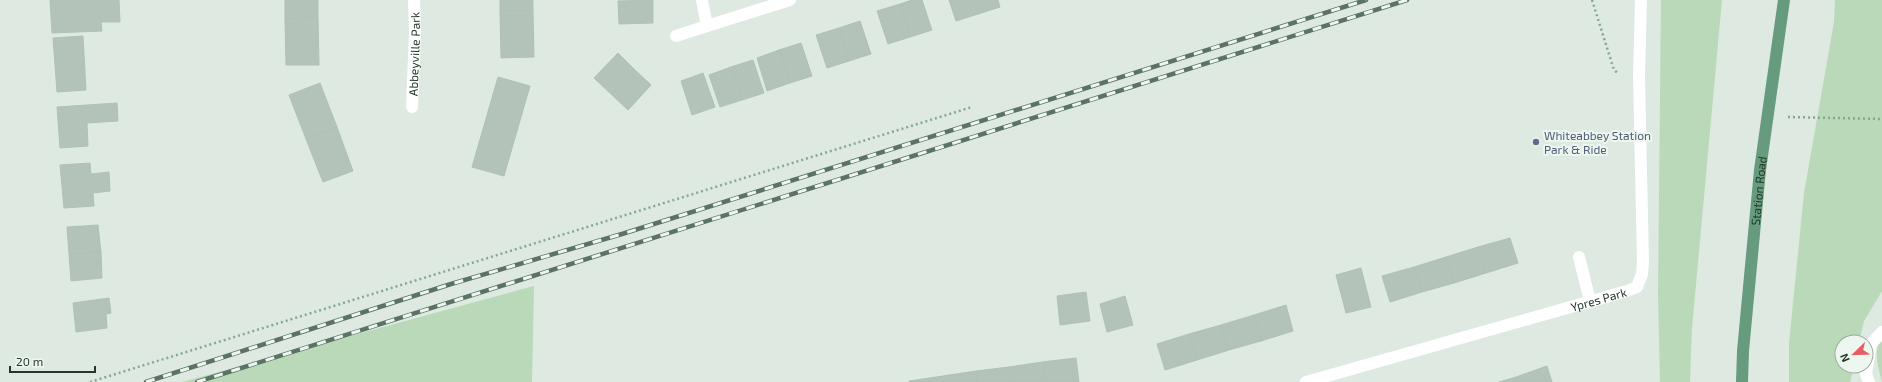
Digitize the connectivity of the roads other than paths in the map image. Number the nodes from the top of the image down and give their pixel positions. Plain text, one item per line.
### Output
1 (414, 0) edge
2 (702, 0) edge
3 (790, 0) edge
4 (1641, 0) edge
5 (1784, 0) edge
6 (707, 26) junction
7 (676, 36) dead end
8 (412, 107) dead end
9 (1579, 257) dead end
10 (1590, 301) junction
11 (1882, 332) edge
12 (1306, 382) edge
13 (1742, 382) edge
14 (1869, 382) edge

1 - 8 street, Abbeyville Park
2 - 6 street
3 - 6 street
4 - 10 street, Ypres Park
5 - 13 main road, Station Road
6 - 7 street
9 - 10 street
10 - 12 street, Ypres Park
11 - 14 street

